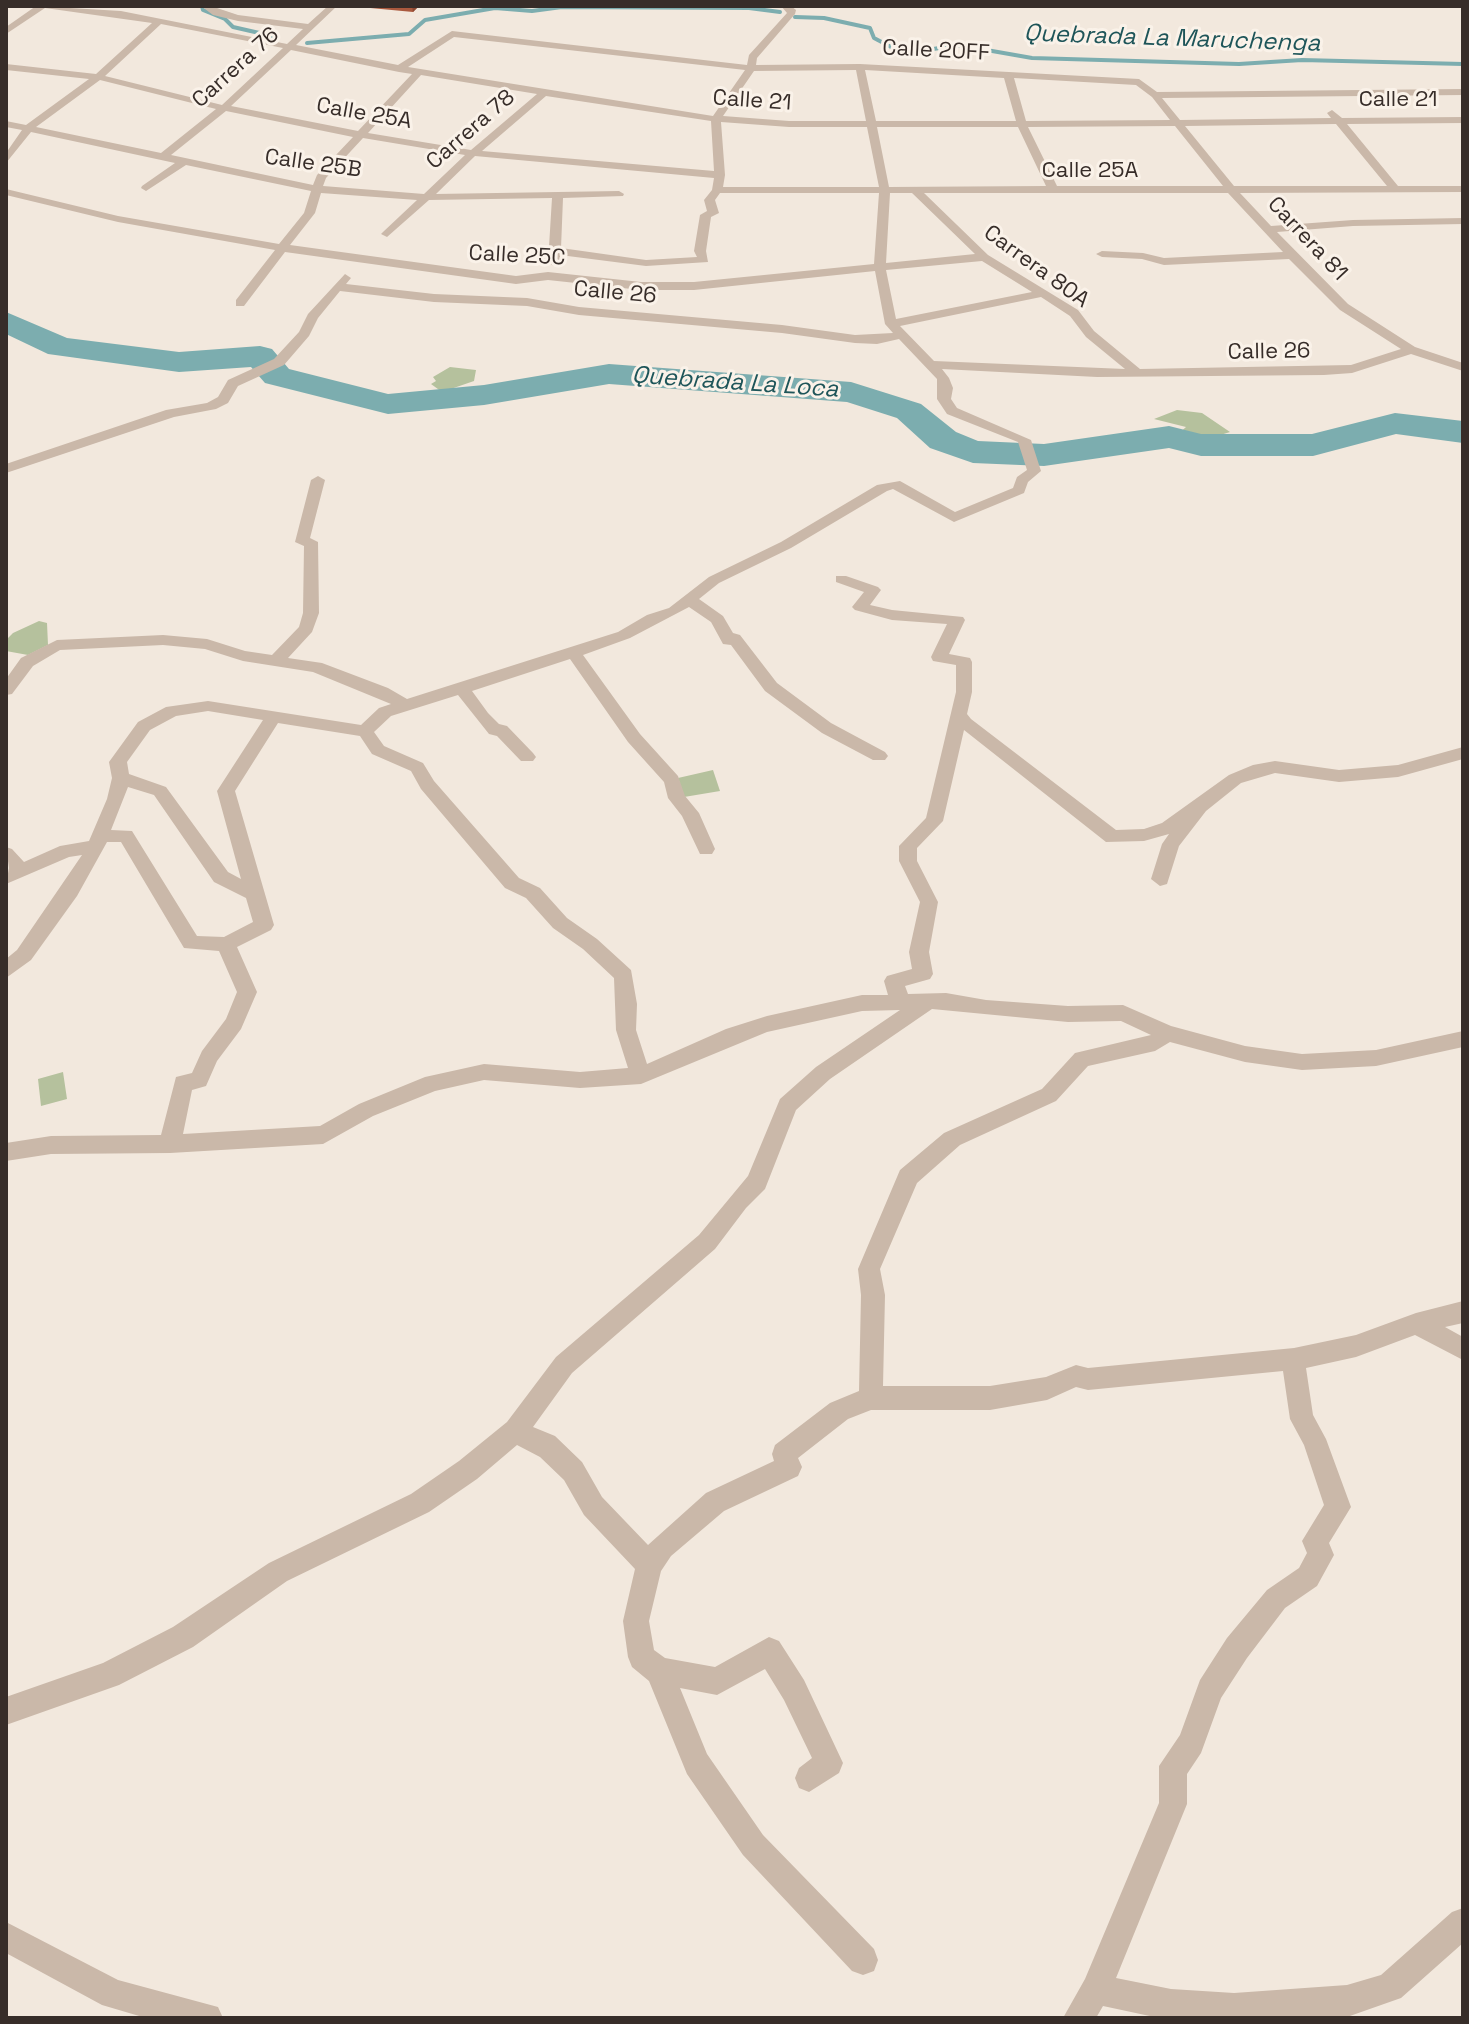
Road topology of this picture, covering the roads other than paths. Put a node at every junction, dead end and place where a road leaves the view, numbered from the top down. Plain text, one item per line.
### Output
1 (44, 6) edge
2 (205, 6) edge
3 (333, 6) edge
4 (787, 7) edge
5 (158, 22) junction
6 (310, 27) junction
7 (6, 31) edge
8 (288, 47) junction
9 (6, 67) edge
10 (860, 67) junction
11 (751, 68) junction
12 (399, 69) junction
13 (419, 72) junction
14 (98, 77) junction
15 (1009, 77) junction
16 (1463, 92) edge
17 (543, 94) junction
18 (1318, 94) junction
19 (1155, 95) junction
20 (224, 108) junction
21 (716, 119) junction
22 (1463, 120) edge
23 (1337, 121) junction
24 (1176, 123) junction
25 (6, 124) edge
26 (870, 124) junction
27 (1024, 124) junction
28 (30, 127) junction
29 (361, 135) junction
30 (473, 153) junction
31 (163, 157) junction
32 (6, 160) edge
33 (183, 162) junction
34 (720, 175) junction
35 (146, 188) dead end
36 (317, 189) junction
37 (1463, 189) edge
38 (717, 190) junction
39 (1232, 190) junction
40 (1054, 191) junction
41 (1397, 191) junction
42 (6, 192) edge
43 (885, 192) junction
44 (917, 192) junction
45 (619, 194) dead end
46 (558, 196) junction
47 (426, 197) junction
48 (1463, 221) edge
49 (1270, 229) junction
50 (387, 234) dead end
51 (284, 248) junction
52 (555, 251) junction
53 (1102, 254) dead end
54 (1292, 255) junction
55 (984, 257) junction
56 (361, 260) junction
57 (880, 269) junction
58 (548, 276) junction
59 (338, 287) junction
60 (1040, 294) junction
61 (527, 302) junction
62 (240, 303) dead end
63 (891, 324) junction
64 (902, 335) junction
65 (1411, 350) junction
66 (933, 365) junction
67 (1463, 367) edge
68 (1135, 371) junction
69 (6, 469) edge
70 (318, 480) dead end
71 (841, 579) dead end
72 (689, 599) junction
73 (572, 651) junction
74 (276, 661) junction
75 (462, 688) junction
76 (6, 690) edge
77 (405, 705) junction
78 (959, 714) junction
79 (273, 717) junction
80 (365, 731) junction
81 (1463, 753) edge
82 (879, 756) dead end
83 (527, 757) dead end
84 (121, 778) junction
85 (1200, 807) junction
86 (98, 841) junction
87 (706, 849) dead end
88 (6, 854) edge
89 (13, 873) edge
90 (1160, 879) dead end
91 (254, 894) junction
92 (226, 944) junction
93 (6, 970) edge
94 (927, 1002) junction
95 (901, 1003) junction
96 (1166, 1033) junction
97 (1463, 1039) edge
98 (641, 1076) junction
99 (170, 1144) junction
100 (6, 1152) edge
101 (1463, 1312) edge
102 (1416, 1324) junction
103 (1463, 1349) edge
104 (1294, 1359) junction
105 (871, 1398) junction
106 (516, 1430) junction
107 (649, 1565) junction
108 (659, 1671) junction
109 (6, 1711) edge
110 (809, 1778) dead end
111 (1463, 1923) edge
112 (6, 1937) edge
113 (863, 1960) dead end
114 (1096, 1989) junction
115 (197, 2017) edge
116 (1079, 2018) edge

1 - 5 street, Calle 21
1 - 7 street
2 - 6 street
3 - 6 street, Carrera 76
4 - 11 street
5 - 8 street, Calle 21
5 - 14 street
6 - 8 street, Carrera 76
8 - 12 street, Calle 21
8 - 20 street, Carrera 76
9 - 14 street, Calle 25A
10 - 11 street, Calle 20FF
10 - 15 street, Calle 20FF
10 - 26 street
11 - 12 street, Calle 20FF
11 - 21 street
12 - 13 street, Calle 21
13 - 17 street, Calle 21
13 - 29 street
14 - 20 street, Calle 25A
14 - 28 street
15 - 19 street, Calle 20FF
15 - 27 street
16 - 18 street, Calle 20FF
17 - 21 street, Calle 21
17 - 30 street, Carrera 78
18 - 19 street, Calle 20FF
18 - 23 street
19 - 24 street, Carrera 81
20 - 29 street, Calle 25A
20 - 31 street, Carrera 76
21 - 26 street, Calle 21
21 - 34 street
22 - 23 street, Calle 21
23 - 24 street, Calle 21
23 - 41 street
24 - 27 street, Calle 21
24 - 39 street, Carrera 81
25 - 28 street, Calle 25B
26 - 27 street, Calle 21
26 - 43 street
27 - 40 street
28 - 31 street, Calle 25B
28 - 32 street
29 - 30 street, Calle 25A
29 - 36 street
30 - 34 street, Calle 25A
30 - 47 street, Carrera 78
31 - 33 street, Calle 25B
33 - 35 street
33 - 36 street, Calle 25B
34 - 38 street
36 - 47 street, Calle 25B
36 - 51 street
37 - 41 street, Calle 25A
38 - 43 street, Calle 25A
38 - 52 street
39 - 40 street, Calle 25A
39 - 41 street, Calle 25A
39 - 49 street, Carrera 81
40 - 44 street, Calle 25A
42 - 51 street, Calle 25C
43 - 44 street, Calle 25A
43 - 57 street
44 - 55 street, Carrera 80A
45 - 46 street, Calle 25B
46 - 47 street, Calle 25B
46 - 52 street
47 - 50 street, Carrera 78
48 - 49 street
49 - 54 street, Carrera 81
51 - 56 street, Calle 25C
51 - 62 street
52 - 58 street
53 - 54 street
54 - 65 street, Carrera 81
55 - 57 street, Calle 25C
55 - 60 street, Carrera 80A
56 - 58 street, Calle 25C
56 - 59 street
57 - 58 street, Calle 25C
57 - 63 street
58 - 61 street
59 - 61 street, Calle 26
59 - 69 street
60 - 63 street
60 - 68 street, Carrera 80A
61 - 64 street, Calle 26
63 - 64 street
64 - 66 street
65 - 67 street, Carrera 81
65 - 68 street, Calle 26
66 - 68 street, Calle 26
66 - 72 street
70 - 74 street
71 - 78 street
72 - 73 street
72 - 82 street
73 - 75 street
73 - 87 street
74 - 76 street
74 - 77 street
75 - 77 street
75 - 83 street
77 - 80 street
78 - 85 street
78 - 95 street
79 - 80 street
79 - 84 street
79 - 91 street
80 - 98 street
81 - 85 street
84 - 86 street
84 - 91 street
85 - 90 street
86 - 89 street
86 - 92 street
86 - 93 street
88 - 89 street
91 - 92 street
92 - 99 street
94 - 95 street
94 - 96 street
94 - 106 street
95 - 98 street
96 - 97 street
96 - 105 street
98 - 99 street
99 - 100 street
101 - 102 street
102 - 103 street
102 - 104 street
104 - 105 street
104 - 114 street
105 - 107 street
106 - 107 street
106 - 109 street
107 - 108 street
108 - 110 street
108 - 113 street
111 - 114 street
112 - 115 street
114 - 116 street

